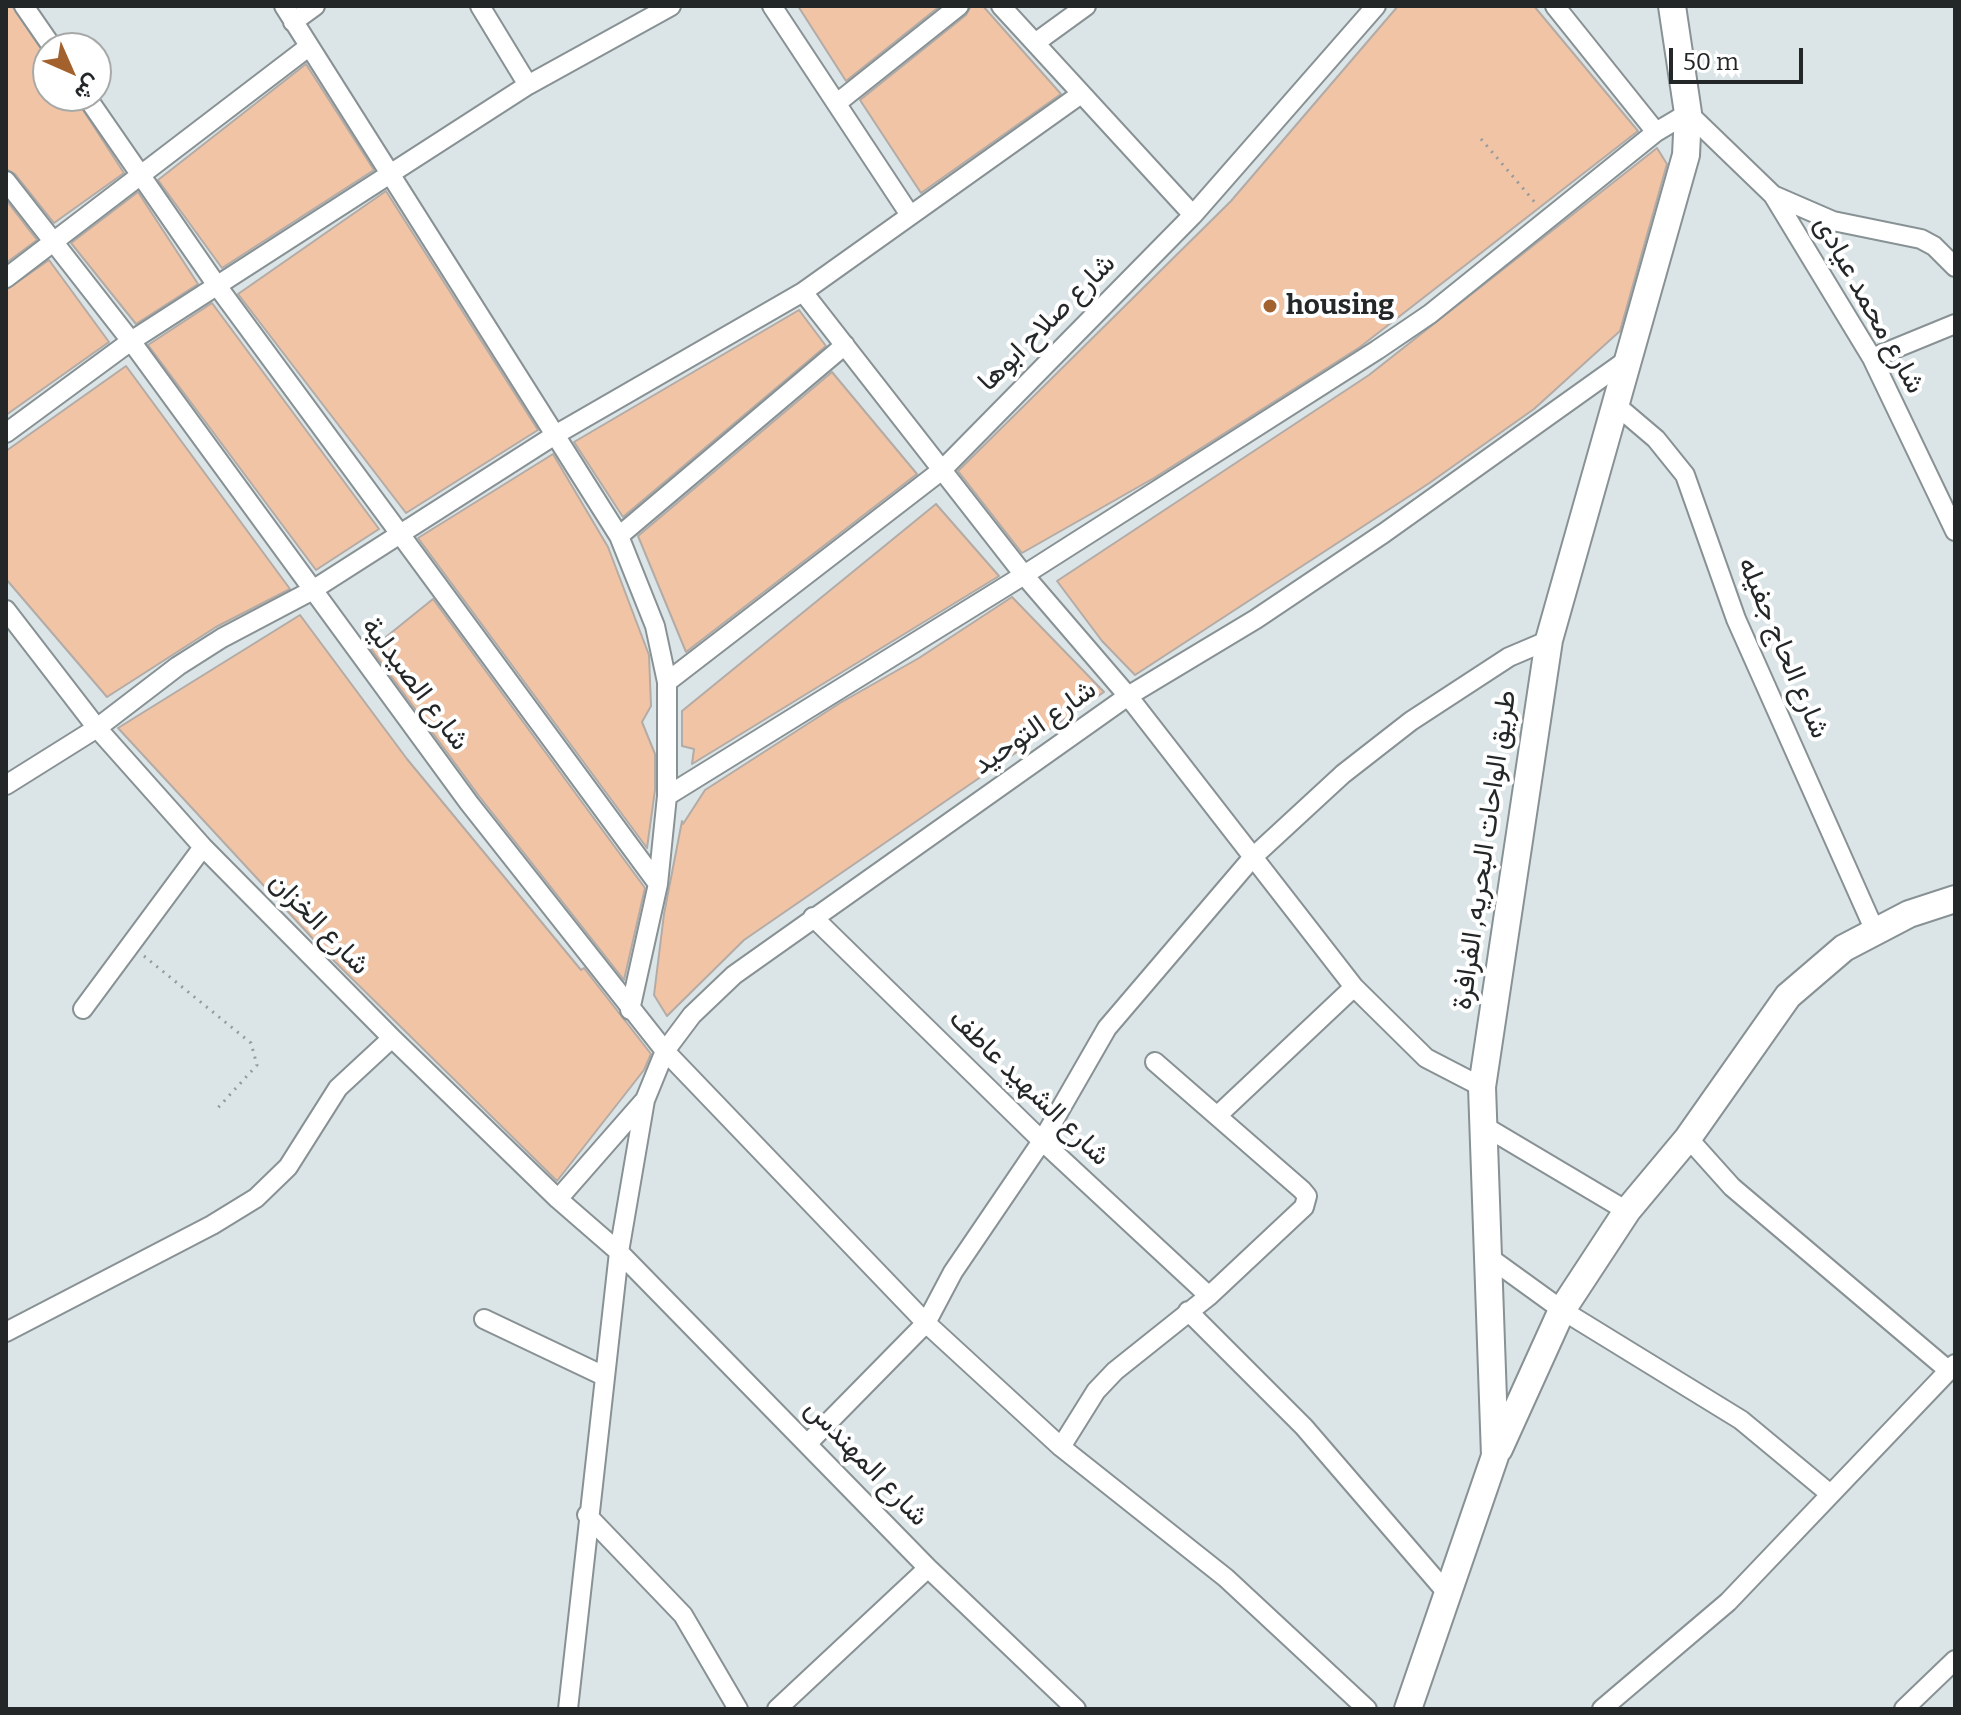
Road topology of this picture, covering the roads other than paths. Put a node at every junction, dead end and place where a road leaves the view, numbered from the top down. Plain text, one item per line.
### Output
1 (24, 6) edge
2 (315, 6) edge
3 (480, 6) edge
4 (671, 6) edge
5 (772, 6) edge
6 (959, 6) edge
7 (1001, 6) edge
8 (1086, 6) edge
9 (1376, 6) edge
10 (1555, 6) edge
11 (1672, 6) edge
12 (288, 14) edge
13 (42, 32) edge
14 (1035, 43) junction
15 (307, 48) junction
16 (528, 85) junction
17 (1081, 94) junction
18 (837, 103) junction
19 (97, 112) edge
20 (1688, 113) junction
21 (1656, 132) junction
22 (391, 173) junction
23 (140, 175) junction
24 (6, 181) edge
25 (1773, 195) junction
26 (910, 215) junction
27 (1193, 215) junction
28 (53, 241) junction
29 (1955, 267) edge
30 (6, 278) edge
31 (218, 287) junction
32 (803, 292) junction
33 (1955, 324) edge
34 (131, 341) junction
35 (845, 345) junction
36 (1872, 358) junction
37 (1628, 359) junction
38 (1616, 405) junction
39 (6, 433) edge
40 (555, 435) junction
41 (942, 470) junction
42 (1955, 531) edge
43 (401, 533) junction
44 (619, 536) junction
45 (1024, 575) junction
46 (311, 591) junction
47 (6, 610) edge
48 (1549, 640) junction
49 (667, 682) junction
50 (1128, 696) junction
51 (97, 728) junction
52 (6, 785) edge
53 (667, 796) junction
54 (203, 847) junction
55 (1253, 857) junction
56 (658, 884) junction
57 (1955, 899) edge
58 (813, 917) junction
59 (1875, 931) junction
60 (1354, 987) junction
61 (83, 1009) dead end
62 (630, 1010) junction
63 (392, 1038) junction
64 (665, 1051) junction
65 (1155, 1062) dead end
66 (1482, 1087) junction
67 (645, 1100) junction
68 (1217, 1116) junction
69 (1484, 1126) junction
70 (1688, 1138) junction
71 (1042, 1141) junction
72 (558, 1199) junction
73 (1627, 1211) junction
74 (619, 1252) junction
75 (1490, 1258) junction
76 (1209, 1296) junction
77 (1562, 1310) junction
78 (1188, 1311) junction
79 (484, 1319) dead end
80 (926, 1323) junction
81 (6, 1332) edge
82 (1952, 1367) edge
83 (604, 1376) junction
84 (809, 1442) junction
85 (1061, 1447) junction
86 (1495, 1456) junction
87 (1829, 1493) junction
88 (587, 1515) junction
89 (928, 1568) junction
90 (1447, 1593) junction
91 (1955, 1660) edge
92 (568, 1709) edge
93 (738, 1709) edge
94 (777, 1709) edge
95 (1076, 1709) edge
96 (1367, 1709) edge
97 (1408, 1709) edge
98 (1602, 1709) edge
99 (1904, 1709) edge

1 - 13 street
2 - 12 street
3 - 16 street
4 - 16 street
5 - 18 street
6 - 18 street
7 - 14 street
8 - 14 street
9 - 27 street, شارع صلاح ابوها
10 - 21 street
11 - 20 main road, طريق الواحات البحريه, الفرافرة
12 - 15 street
14 - 17 street
15 - 22 street
15 - 23 street
16 - 22 street
17 - 26 street
17 - 27 street
18 - 26 street
19 - 23 street
20 - 21 street
20 - 25 street
20 - 37 main road, طريق الواحات البحريه, الفرافرة
21 - 45 street
22 - 31 street
22 - 40 street
23 - 28 street
23 - 31 street
24 - 28 street, شارع الصيدلية
25 - 29 street
25 - 36 street, شارع محمد عيادى
26 - 32 street
27 - 41 street, شارع صلاح ابوها
28 - 30 street
28 - 34 street, شارع الصيدلية
31 - 34 street
31 - 43 street
32 - 35 street
32 - 40 street
33 - 36 street
34 - 39 street
34 - 46 street, شارع الصيدلية
35 - 41 street
35 - 44 street
36 - 42 street, شارع محمد عيادى
37 - 38 main road, طريق الواحات البحريه, الفرافرة
37 - 50 street, شارع التوحيد
38 - 48 main road, طريق الواحات البحريه, الفرافرة
38 - 59 street, شارع الحاج جفيله
40 - 43 street
40 - 44 street
41 - 45 street
41 - 49 street, شارع صلاح ابوها
43 - 46 street
43 - 56 street
44 - 49 street
45 - 50 street
45 - 53 street
46 - 51 street
46 - 62 street, شارع الصيدلية
47 - 51 street, شارع الخزان
48 - 55 street
48 - 66 main road, طريق الواحات البحريه, الفرافرة
49 - 53 street
50 - 55 street
50 - 58 street, شارع التوحيد
51 - 52 street
51 - 54 street, شارع الخزان
53 - 56 street
54 - 61 street
54 - 63 street, شارع الخزان
55 - 60 street
55 - 71 street
56 - 62 street
57 - 59 main road
58 - 64 street, شارع التوحيد
58 - 71 street, شارع الشهيد عاطف
59 - 70 main road
60 - 66 street
60 - 68 street
62 - 64 street, شارع الصيدلية
63 - 72 street, شارع الخزان
63 - 81 street
64 - 67 street, شارع التوحيد
64 - 80 street, شارع الصيدلية
65 - 68 street
66 - 69 main road, طريق الواحات البحريه, الفرافرة
67 - 72 street
67 - 74 street, شارع التوحيد
68 - 76 street
69 - 73 street
69 - 75 main road, طريق الواحات البحريه, الفرافرة
70 - 73 main road
70 - 82 street
71 - 76 street, شارع الشهيد عاطف
71 - 80 street
72 - 74 street, شارع الخزان
73 - 77 main road
74 - 83 street, شارع التوحيد
74 - 84 street, شارع المهندس
75 - 77 street
75 - 86 main road, طريق الواحات البحريه, الفرافرة
76 - 78 street
77 - 86 main road
77 - 87 street
78 - 85 street
78 - 90 street
79 - 83 street
80 - 84 street
80 - 85 street, شارع الصيدلية
82 - 87 street
83 - 88 street, شارع التوحيد
84 - 89 street, شارع المهندس
85 - 96 street, شارع الصيدلية
86 - 90 main road, طريق الواحات البحريه, الفرافرة
87 - 98 street
88 - 92 street, شارع التوحيد
88 - 93 street
89 - 94 street
89 - 95 street, شارع المهندس
90 - 97 main road, طريق الواحات البحريه, الفرافرة
91 - 99 street

